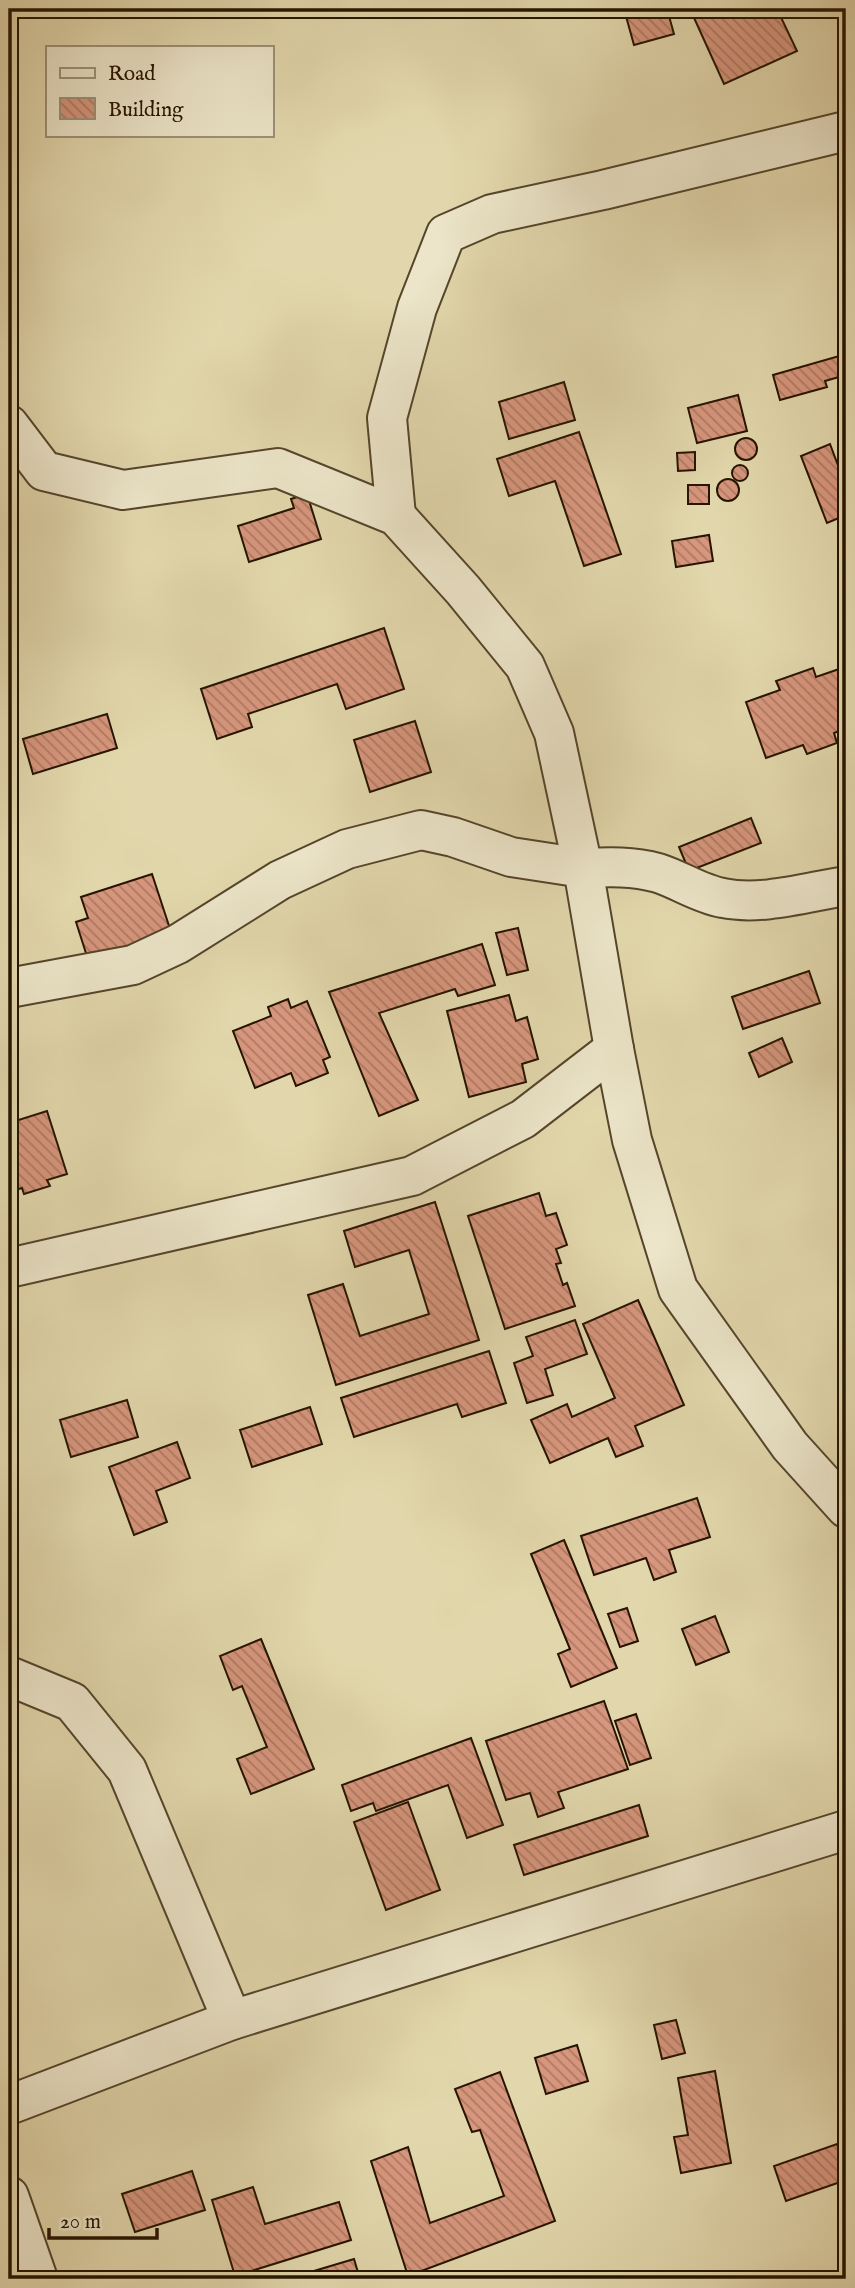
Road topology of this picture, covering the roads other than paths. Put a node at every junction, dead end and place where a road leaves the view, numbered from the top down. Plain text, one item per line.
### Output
1 (846, 131) edge
2 (9, 425) edge
3 (396, 516) junction
4 (583, 868) junction
5 (846, 886) edge
6 (9, 988) edge
7 (614, 1049) junction
8 (9, 1268) edge
9 (846, 1508) edge
10 (9, 1676) edge
11 (846, 1830) edge
12 (232, 2020) junction
13 (9, 2105) edge
14 (9, 2196) edge
15 (38, 2279) edge

1 - 3 street
2 - 3 street
3 - 4 street
4 - 5 street
4 - 6 street
4 - 7 street
7 - 8 street
7 - 9 street
10 - 12 street
11 - 12 street
12 - 13 street
14 - 15 street

